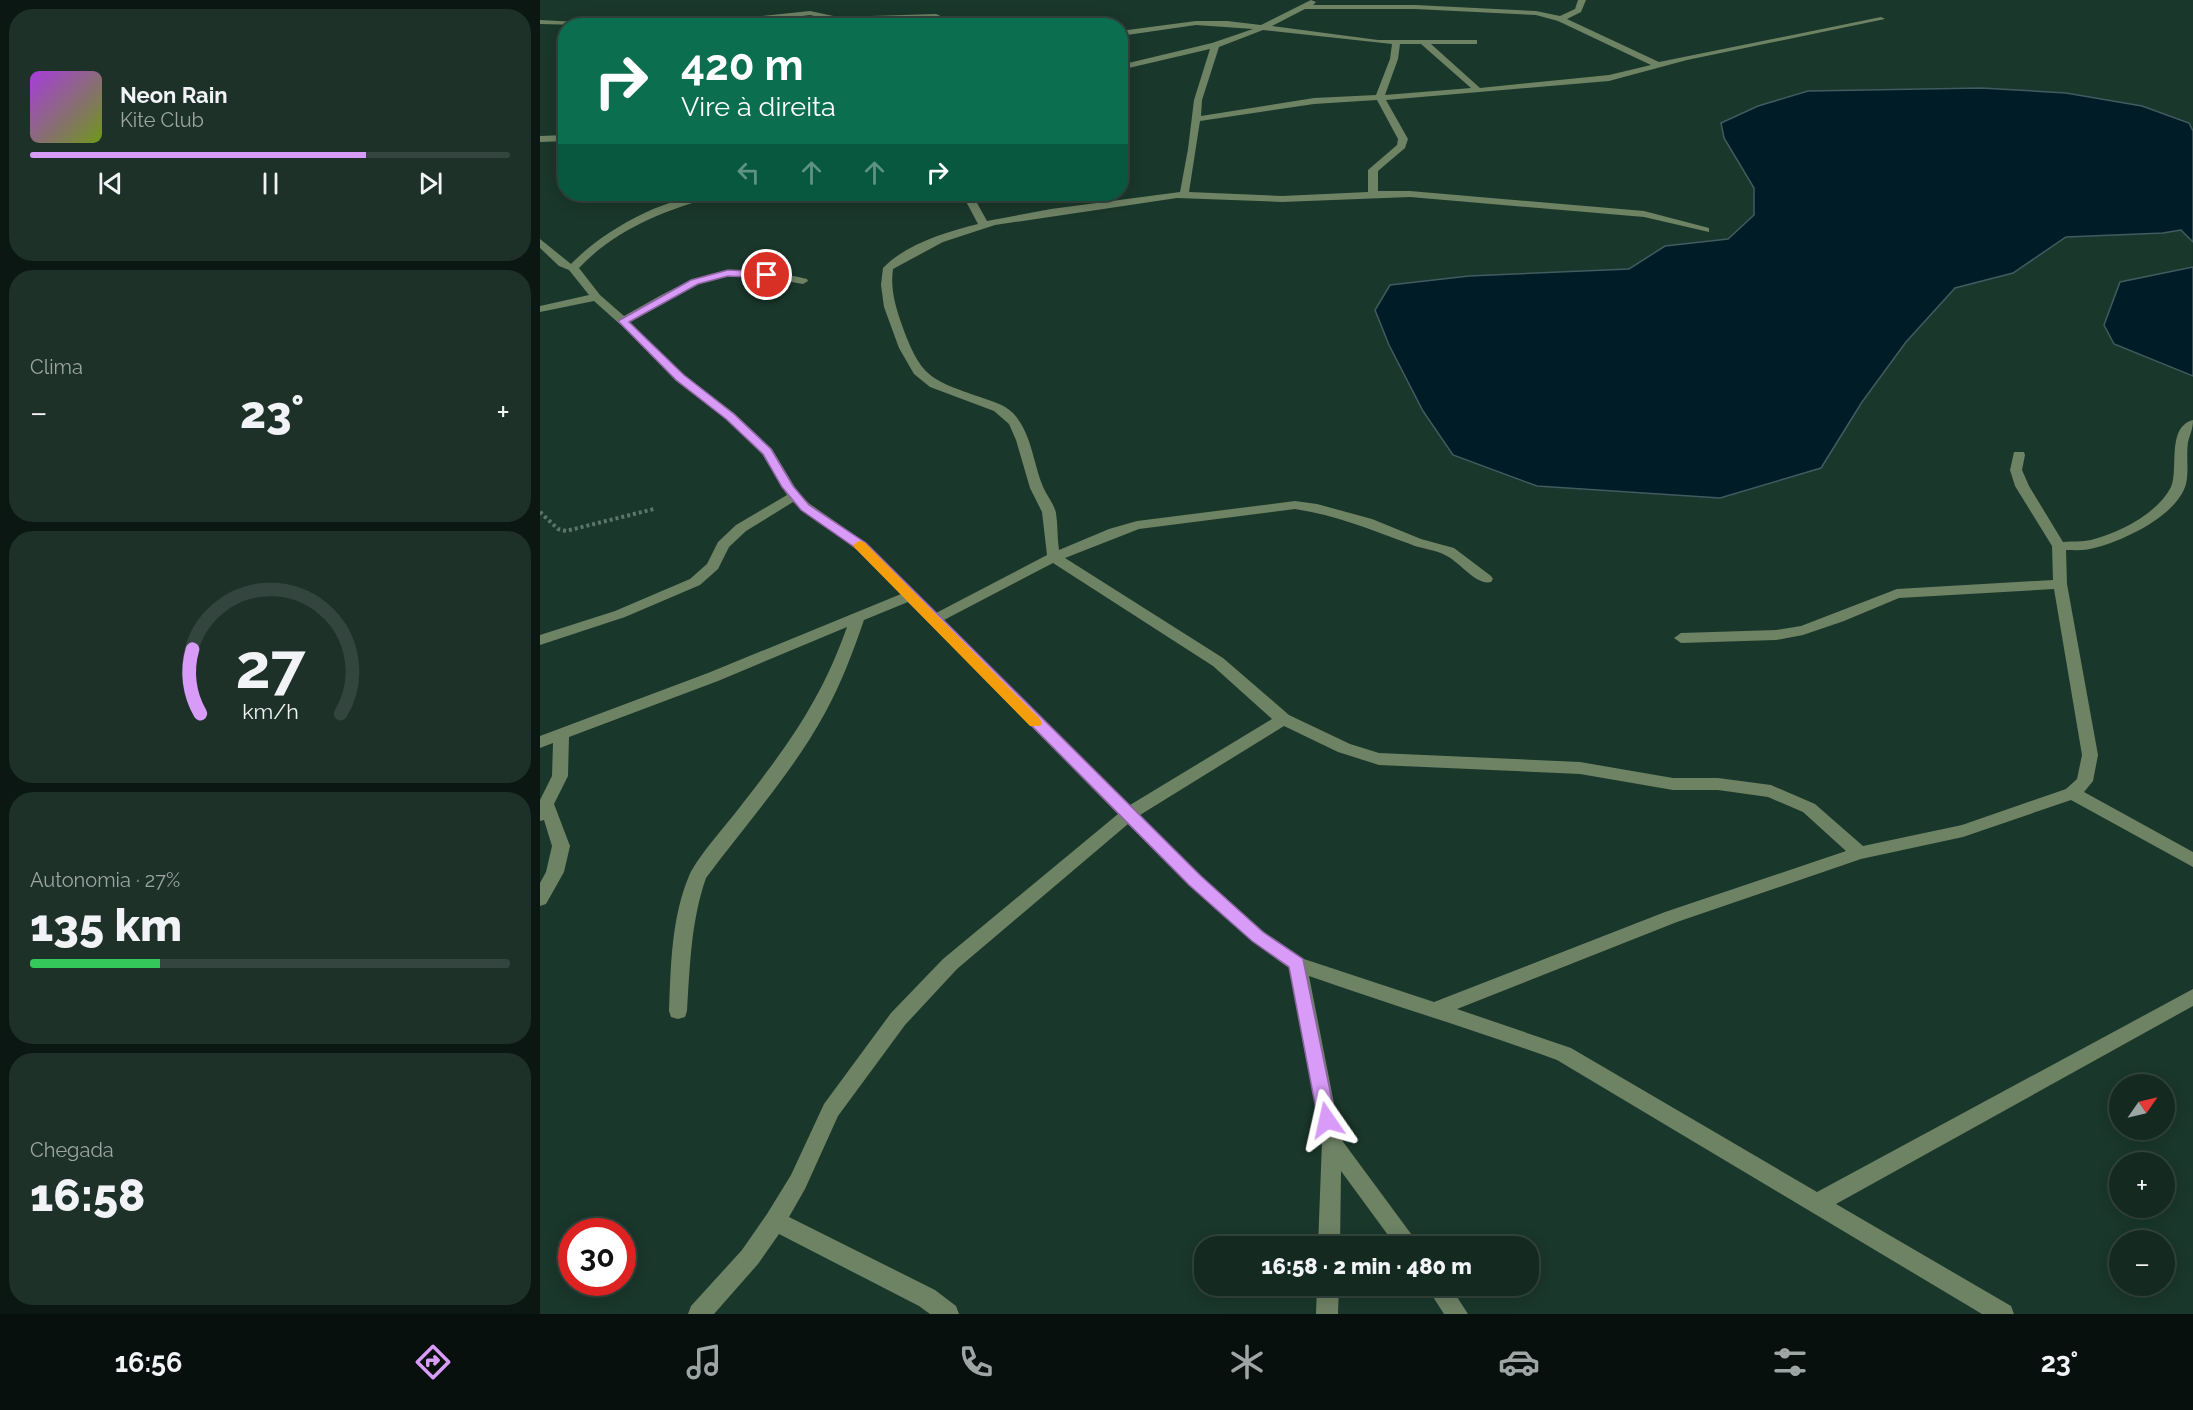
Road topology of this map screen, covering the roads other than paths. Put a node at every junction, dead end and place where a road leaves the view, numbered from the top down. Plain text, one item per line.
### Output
1 (1317, 0) edge
2 (1406, 0) edge
3 (1582, 0) edge
4 (1304, 7) junction
5 (1415, 7) junction
6 (781, 18) edge
7 (834, 18) edge
8 (860, 18) edge
9 (941, 18) edge
10 (1561, 19) junction
11 (1881, 19) dead end
12 (540, 22) edge
13 (558, 23) edge
14 (1263, 27) junction
15 (1128, 33) edge
16 (1474, 42) dead end
17 (1396, 43) junction
18 (1424, 43) junction
19 (1215, 45) junction
20 (1658, 65) junction
21 (1128, 66) edge
22 (1479, 91) junction
23 (1380, 97) junction
24 (1197, 119) junction
25 (558, 138) edge
26 (540, 139) edge
27 (1373, 193) junction
28 (1184, 195) junction
29 (678, 201) edge
30 (971, 201) edge
31 (983, 224) junction
32 (1705, 230) dead end
33 (540, 242) edge
34 (573, 268) junction
35 (803, 280) dead end
36 (596, 297) junction
37 (540, 309) edge
38 (623, 321) junction
39 (2193, 424) edge
40 (2019, 455) dead end
41 (794, 496) junction
42 (2059, 546) junction
43 (1054, 557) junction
44 (1485, 579) dead end
45 (2060, 584) junction
46 (909, 596) junction
47 (858, 616) junction
48 (933, 620) junction
49 (1681, 638) dead end
50 (540, 640) edge
51 (1283, 719) junction
52 (561, 735) junction
53 (540, 742) edge
54 (2072, 793) junction
55 (542, 805) edge
56 (1129, 814) junction
57 (1860, 853) junction
58 (2193, 860) edge
59 (540, 899) edge
60 (1297, 964) junction
61 (2193, 996) edge
62 (1434, 1010) junction
63 (678, 1011) dead end
64 (1332, 1142) junction
65 (1816, 1204) junction
66 (775, 1221) junction
67 (1329, 1236) edge
68 (1402, 1236) edge
69 (1328, 1296) edge
70 (1444, 1296) edge
71 (699, 1314) edge
72 (948, 1314) edge
73 (1327, 1314) edge
74 (1457, 1314) edge
75 (2003, 1314) edge

1 - 4 street
2 - 5 street
3 - 10 street
4 - 5 street
4 - 14 street
5 - 10 street
6 - 7 street
8 - 9 street
10 - 20 street
11 - 20 street
12 - 13 street
14 - 15 street
14 - 17 street
14 - 19 street
16 - 18 street
17 - 18 street
17 - 23 street
18 - 22 street
19 - 21 street
19 - 24 street
20 - 22 street
22 - 23 street
23 - 24 street
23 - 27 street
24 - 28 street
25 - 26 street
27 - 28 street
27 - 32 street
28 - 31 street
29 - 34 street
30 - 31 street
31 - 43 street
33 - 34 street
34 - 36 street
35 - 38 street
36 - 37 street
36 - 38 street
38 - 41 street
39 - 42 street
40 - 42 street
41 - 46 street
41 - 50 street
42 - 45 street
43 - 44 street
43 - 48 street
43 - 51 street
45 - 49 street
45 - 54 street
46 - 47 street
46 - 48 street
47 - 52 street
47 - 63 street
48 - 56 street
51 - 56 street
51 - 57 street
52 - 53 street
52 - 55 street
54 - 57 street
54 - 58 street
55 - 59 street
56 - 60 street
56 - 66 street
57 - 62 street
60 - 62 street
60 - 64 street
61 - 65 street
62 - 65 street
64 - 67 street
64 - 68 street
65 - 75 street
66 - 71 street
66 - 72 street
69 - 73 street
70 - 74 street

